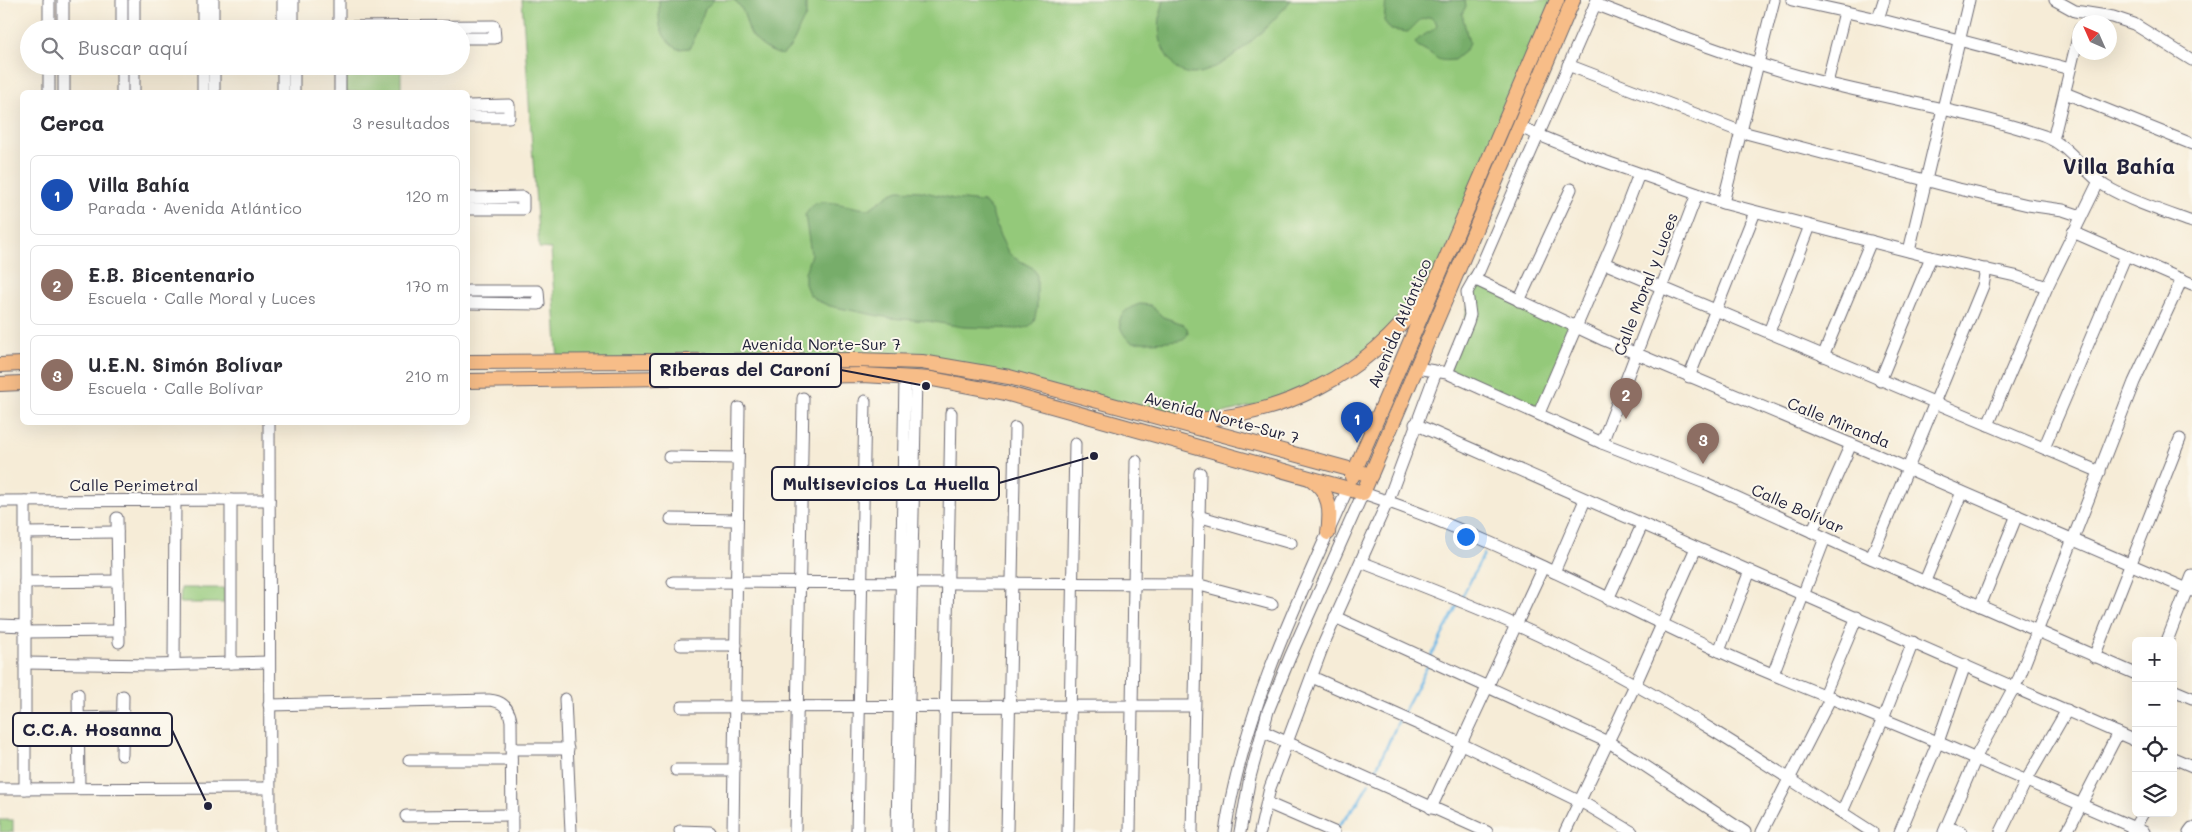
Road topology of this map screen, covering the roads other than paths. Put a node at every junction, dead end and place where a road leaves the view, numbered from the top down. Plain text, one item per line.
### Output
1 (49, 0) edge
2 (63, 0) edge
3 (122, 0) edge
4 (134, 0) edge
5 (203, 0) edge
6 (213, 0) edge
7 (283, 0) edge
8 (293, 0) edge
9 (339, 0) edge
10 (1557, 0) edge
11 (1574, 0) edge
12 (1774, 0) edge
13 (1792, 0) edge
14 (1884, 0) edge
15 (1970, 0) edge
16 (2055, 0) edge
17 (1596, 2) edge
18 (1845, 12) junction
19 (2078, 15) edge
20 (2117, 18) edge
21 (1878, 19) junction
22 (49, 20) edge
23 (63, 20) edge
24 (122, 20) edge
25 (134, 20) edge
26 (203, 20) edge
27 (214, 20) edge
28 (283, 20) edge
29 (293, 20) edge
30 (339, 20) edge
31 (470, 26) edge
32 (470, 38) edge
33 (1959, 40) junction
34 (2072, 60) edge
35 (2192, 60) edge
36 (1759, 64) junction
37 (1568, 65) junction
38 (2070, 69) junction
39 (49, 75) edge
40 (64, 75) edge
41 (122, 75) edge
42 (134, 75) edge
43 (203, 75) edge
44 (214, 75) edge
45 (283, 75) edge
46 (294, 75) edge
47 (340, 75) edge
48 (1827, 82) junction
49 (49, 90) edge
50 (64, 90) edge
51 (122, 90) edge
52 (134, 90) edge
53 (203, 90) edge
54 (214, 90) edge
55 (283, 90) edge
56 (294, 90) edge
57 (340, 90) edge
58 (2065, 93) junction
59 (470, 106) edge
60 (1943, 109) junction
61 (470, 117) edge
62 (1519, 127) junction
63 (1742, 132) junction
64 (1538, 134) junction
65 (2054, 140) junction
66 (2192, 144) edge
67 (1639, 174) junction
68 (1925, 180) junction
69 (2099, 181) junction
70 (1572, 189) dead end
71 (1696, 194) junction
72 (470, 198) edge
73 (1724, 203) junction
74 (470, 209) edge
75 (1755, 212) junction
76 (2081, 216) junction
77 (2192, 222) edge
78 (1810, 226) junction
79 (2073, 232) junction
80 (1871, 241) junction
81 (1909, 251) junction
82 (2126, 256) junction
83 (1931, 257) junction
84 (1604, 263) junction
85 (1441, 269) junction
86 (1986, 269) junction
87 (1474, 279) junction
88 (2187, 281) edge
89 (2047, 286) junction
90 (1662, 287) junction
91 (470, 290) edge
92 (1519, 301) junction
93 (470, 303) edge
94 (1717, 310) junction
95 (1577, 328) junction
96 (1770, 332) junction
97 (1636, 354) junction
98 (1823, 356) junction
99 (470, 362) edge
100 (0, 364) edge
101 (20, 364) edge
102 (1416, 368) junction
103 (1441, 372) junction
104 (911, 377) junction
105 (1689, 377) junction
106 (1880, 380) junction
107 (470, 381) edge
108 (0, 384) edge
109 (20, 384) edge
110 (803, 398) dead end
111 (865, 401) dead end
112 (1933, 403) junction
113 (739, 408) dead end
114 (951, 413) dead end
115 (1539, 413) junction
116 (1161, 419) junction
117 (1416, 424) junction
118 (269, 425) edge
119 (1988, 425) junction
120 (1015, 428) dead end
121 (2180, 439) dead end
122 (1602, 442) junction
123 (1075, 444) dead end
124 (1851, 444) junction
125 (2044, 448) junction
126 (669, 458) dead end
127 (738, 458) junction
128 (1136, 461) dead end
129 (1906, 468) junction
130 (1355, 470) junction
131 (2100, 472) junction
132 (1200, 473) dead end
133 (1371, 475) junction
134 (1308, 477) junction
135 (1348, 488) junction
136 (1962, 492) junction
137 (1363, 493) junction
138 (175, 500) junction
139 (231, 500) junction
140 (269, 500) junction
141 (1585, 500) junction
142 (0, 501) edge
143 (25, 501) junction
144 (1387, 501) junction
145 (2017, 515) junction
146 (1198, 516) junction
147 (117, 518) dead end
148 (671, 519) dead end
149 (738, 520) junction
150 (1642, 525) junction
151 (117, 532) junction
152 (1812, 532) junction
153 (25, 533) junction
154 (1328, 533) junction
155 (1825, 538) junction
156 (2073, 540) junction
157 (1291, 543) dead end
158 (1696, 548) junction
159 (1871, 558) junction
160 (1361, 562) junction
161 (2129, 564) junction
162 (1543, 567) junction
163 (1750, 571) junction
164 (1554, 572) junction
165 (2192, 576) edge
166 (118, 580) junction
167 (25, 582) junction
168 (672, 582) dead end
169 (736, 582) junction
170 (799, 582) junction
171 (861, 582) junction
172 (907, 582) junction
173 (948, 582) junction
174 (1013, 582) junction
175 (1925, 582) junction
176 (1073, 583) junction
177 (1134, 583) junction
178 (1196, 584) junction
179 (2190, 590) edge
180 (1804, 594) junction
181 (1608, 599) junction
182 (1272, 604) dead end
183 (1980, 606) junction
184 (1335, 617) junction
185 (1857, 617) junction
186 (1662, 625) junction
187 (0, 626) edge
188 (1516, 626) junction
189 (25, 629) junction
190 (2038, 632) junction
191 (2169, 637) edge
192 (1913, 642) junction
193 (682, 645) dead end
194 (736, 645) junction
195 (1719, 650) junction
196 (2094, 657) junction
197 (269, 662) junction
198 (25, 663) junction
199 (231, 663) junction
200 (174, 664) junction
201 (1965, 665) junction
202 (2132, 672) edge
203 (1772, 674) junction
204 (1312, 678) junction
205 (1635, 685) junction
206 (1487, 686) junction
207 (2015, 686) junction
208 (2177, 692) edge
209 (78, 694) dead end
210 (123, 696) dead end
211 (1828, 696) junction
212 (2192, 698) edge
213 (565, 699) dead end
214 (269, 705) junction
215 (1194, 706) junction
216 (682, 707) dead end
217 (735, 707) junction
218 (797, 707) junction
219 (859, 707) junction
220 (905, 707) junction
221 (1071, 707) junction
222 (1132, 707) junction
223 (945, 708) junction
224 (1010, 708) junction
225 (2067, 710) junction
226 (123, 717) junction
227 (78, 718) junction
228 (1883, 719) junction
229 (1262, 731) junction
230 (2118, 733) junction
231 (122, 734) junction
232 (78, 735) junction
233 (2132, 739) edge
234 (1287, 742) junction
235 (1609, 742) junction
236 (1938, 742) junction
237 (1461, 744) junction
238 (568, 749) junction
239 (122, 755) dead end
240 (511, 755) junction
241 (1976, 759) junction
242 (409, 760) dead end
243 (2177, 761) edge
244 (2192, 766) edge
245 (676, 770) dead end
246 (734, 770) junction
247 (1790, 780) junction
248 (2026, 781) junction
249 (79, 788) junction
250 (270, 788) junction
251 (0, 789) edge
252 (25, 789) junction
253 (1580, 802) junction
254 (1267, 803) junction
255 (2080, 804) junction
256 (1431, 808) junction
257 (1842, 812) junction
258 (512, 815) junction
259 (406, 816) dead end
260 (2142, 817) edge
261 (2192, 828) edge
262 (1945, 829) edge
263 (680, 831) edge
264 (2137, 831) edge
265 (270, 832) edge
266 (512, 832) edge
267 (571, 832) edge
268 (710, 832) edge
269 (733, 832) edge
270 (795, 832) edge
271 (857, 832) edge
272 (898, 832) edge
273 (906, 832) edge
274 (943, 832) edge
275 (1007, 832) edge
276 (1068, 832) edge
277 (1130, 832) edge
278 (1192, 832) edge
279 (1225, 832) edge
280 (1240, 832) edge
281 (1260, 832) edge
282 (1334, 832) edge
283 (1487, 832) edge
284 (1565, 832) edge
285 (1632, 832) edge
286 (1745, 832) edge
287 (1762, 832) edge
288 (1872, 832) edge
289 (1900, 832) edge
290 (1962, 832) edge
291 (2001, 832) edge
292 (2067, 832) edge
293 (2189, 832) edge

1 - 22 street
2 - 23 street
3 - 24 street
4 - 25 street
5 - 26 street
6 - 27 street
7 - 28 street
8 - 29 street
9 - 30 street
10 - 85 main road, Avenida Atlántico
11 - 62 main road, Avenida Atlántico
12 - 36 street
13 - 18 street
14 - 21 street
15 - 33 street
16 - 19 street
17 - 36 street
17 - 37 street
18 - 21 street
18 - 48 street
20 - 35 street
21 - 33 street
31 - 32 street
33 - 38 street
33 - 60 street
34 - 38 street
36 - 48 street
36 - 63 street
37 - 63 street
37 - 64 street
38 - 58 street
39 - 49 street
40 - 50 street
41 - 51 street
42 - 52 street
43 - 53 street
44 - 54 street
45 - 55 street
46 - 56 street
47 - 57 street
48 - 60 street
58 - 65 street
58 - 66 street
59 - 61 street
60 - 65 street
60 - 68 street
62 - 64 street
62 - 102 main road, Avenida Atlántico
63 - 68 street
63 - 73 street
64 - 67 street
64 - 87 street
65 - 69 street
67 - 71 street
67 - 84 street
68 - 76 street
68 - 81 street
69 - 76 street
69 - 77 street
70 - 92 street
71 - 73 street
71 - 90 street, Calle Moral y Luces
72 - 74 street
73 - 75 street
75 - 78 street
75 - 94 street
76 - 79 street
78 - 80 street
78 - 96 street
79 - 82 street
79 - 89 street
80 - 81 street
80 - 98 street
81 - 83 street
82 - 88 street
82 - 125 street
83 - 86 street
83 - 106 street
84 - 90 street
84 - 95 street
85 - 116 main road
85 - 130 main road, Avenida Atlántico
86 - 89 street
86 - 112 street
87 - 92 street, Calle Miranda
87 - 103 street
88 - 131 street
89 - 119 street
90 - 94 street
90 - 97 street, Calle Moral y Luces
91 - 93 street
92 - 95 street, Calle Miranda
94 - 96 street
94 - 105 street
95 - 97 street, Calle Miranda
95 - 115 street
96 - 98 street
97 - 105 street, Calle Miranda
97 - 122 street, Calle Moral y Luces
98 - 106 street
99 - 116 main road, Avenida Norte-Sur 7
100 - 101 main road
102 - 103 street, Calle Bolívar
102 - 133 main road, Avenida Atlántico
103 - 115 street, Calle Bolívar
103 - 117 street
104 - 107 main road, Avenida Norte-Sur 7
104 - 134 main road, Avenida Norte-Sur 7
104 - 172 street
105 - 124 street, Calle Miranda
106 - 112 street
108 - 109 main road
110 - 170 street
111 - 171 street
112 - 119 street
112 - 129 street
113 - 127 street
114 - 173 street
115 - 122 street, Calle Bolívar
116 - 130 main road, Avenida Norte-Sur 7
117 - 141 street
117 - 144 street
118 - 140 street
119 - 125 street
120 - 174 street
121 - 161 street
122 - 152 street, Calle Bolívar
123 - 176 street
124 - 129 street, Calle Miranda
124 - 152 street
125 - 131 street
126 - 127 street
127 - 149 street
128 - 177 street
129 - 136 street, Calle Miranda
129 - 159 street
130 - 133 main road, Avenida Norte-Sur 7
130 - 135 main road, Avenida Atlántico
131 - 156 street
132 - 146 street
133 - 137 main road, Avenida Atlántico
134 - 135 main road, Avenida Norte-Sur 7
134 - 154 main road
135 - 137 main road, Avenida Norte-Sur 7
135 - 154 street, Avenida Atlántico
136 - 145 street, Calle Miranda
136 - 175 street
137 - 144 street
137 - 229 street
138 - 139 street, Calle Perimetral
138 - 143 street, Calle Perimetral
138 - 200 street
139 - 140 street, Calle Perimetral
139 - 199 street
140 - 197 street
141 - 150 street
141 - 164 street
142 - 143 street, Calle Perimetral
143 - 153 street
144 - 160 street
144 - 162 street
145 - 156 street, Calle Miranda
145 - 183 street
146 - 157 street
146 - 178 street
147 - 151 street
148 - 149 street
149 - 169 street
150 - 158 street
150 - 181 street
151 - 153 street
151 - 166 street
152 - 155 street, Calle Bolívar
153 - 167 street
154 - 279 street, Avenida Atlántico
155 - 159 street, Calle Bolívar
155 - 180 street
156 - 161 street, Calle Miranda
156 - 190 street
158 - 163 street
158 - 186 street
159 - 175 street, Calle Bolívar
160 - 184 street
160 - 188 street
161 - 179 street, Calle Miranda
161 - 196 street
162 - 164 street
162 - 188 street
163 - 180 street
163 - 195 street
164 - 181 street
165 - 179 street
166 - 167 street
166 - 189 street
167 - 189 street
168 - 169 street
169 - 170 street
169 - 194 street
170 - 171 street
170 - 218 street
171 - 172 street
171 - 219 street
172 - 173 street
172 - 220 street
173 - 174 street
173 - 223 street
174 - 176 street
174 - 224 street
175 - 183 street, Calle Bolívar
176 - 177 street
176 - 221 street
177 - 178 street
177 - 222 street
178 - 182 street
178 - 215 street
179 - 191 street
180 - 185 street
180 - 203 street
181 - 186 street
183 - 190 street, Calle Bolívar
184 - 204 street
184 - 206 street
185 - 192 street
185 - 211 street
186 - 195 street
186 - 205 street
187 - 189 street
188 - 205 street
188 - 206 street
189 - 198 street
190 - 196 street, Calle Bolívar
190 - 207 street
192 - 201 street
192 - 228 street
193 - 194 street
194 - 217 street
195 - 203 street
196 - 202 street, Calle Bolívar
197 - 199 street
197 - 214 street
198 - 200 street
198 - 252 street
199 - 200 street
201 - 207 street
201 - 236 street
203 - 211 street
204 - 234 street
204 - 237 street
205 - 235 street
205 - 247 street
206 - 235 street
206 - 237 street
207 - 225 street
207 - 241 street
208 - 212 street
209 - 227 street
210 - 226 street
211 - 228 street
211 - 247 street
213 - 238 street
214 - 240 street
214 - 250 street
215 - 222 street
215 - 278 street
216 - 217 street
217 - 218 street
217 - 246 street
218 - 219 street
218 - 270 street
219 - 220 street
219 - 271 street
220 - 223 street
220 - 272 street
220 - 273 street
221 - 222 street
221 - 224 street
221 - 276 street
222 - 277 street
223 - 224 street
223 - 274 street
224 - 275 street
225 - 230 street
225 - 248 street
226 - 227 street
226 - 231 street
227 - 232 street
228 - 236 street
228 - 257 street
229 - 234 street
229 - 280 street
230 - 233 street
230 - 255 street
231 - 232 street
231 - 239 street
232 - 249 street
234 - 254 street
234 - 256 street
235 - 253 street
235 - 286 street
236 - 241 street
236 - 289 street
237 - 253 street
237 - 256 street
238 - 240 street
238 - 267 street
240 - 242 street
240 - 258 street
241 - 248 street
241 - 262 street
243 - 244 street
245 - 246 street
246 - 269 street
247 - 257 street
247 - 287 street
248 - 255 street
248 - 291 street
249 - 250 street
249 - 252 street
250 - 265 street
251 - 252 street
253 - 284 street
253 - 285 street
254 - 281 street
254 - 282 street
255 - 264 street
255 - 292 street
256 - 283 street
257 - 288 street
258 - 259 street
258 - 266 street
260 - 264 street
261 - 293 street
262 - 290 street
263 - 268 street

